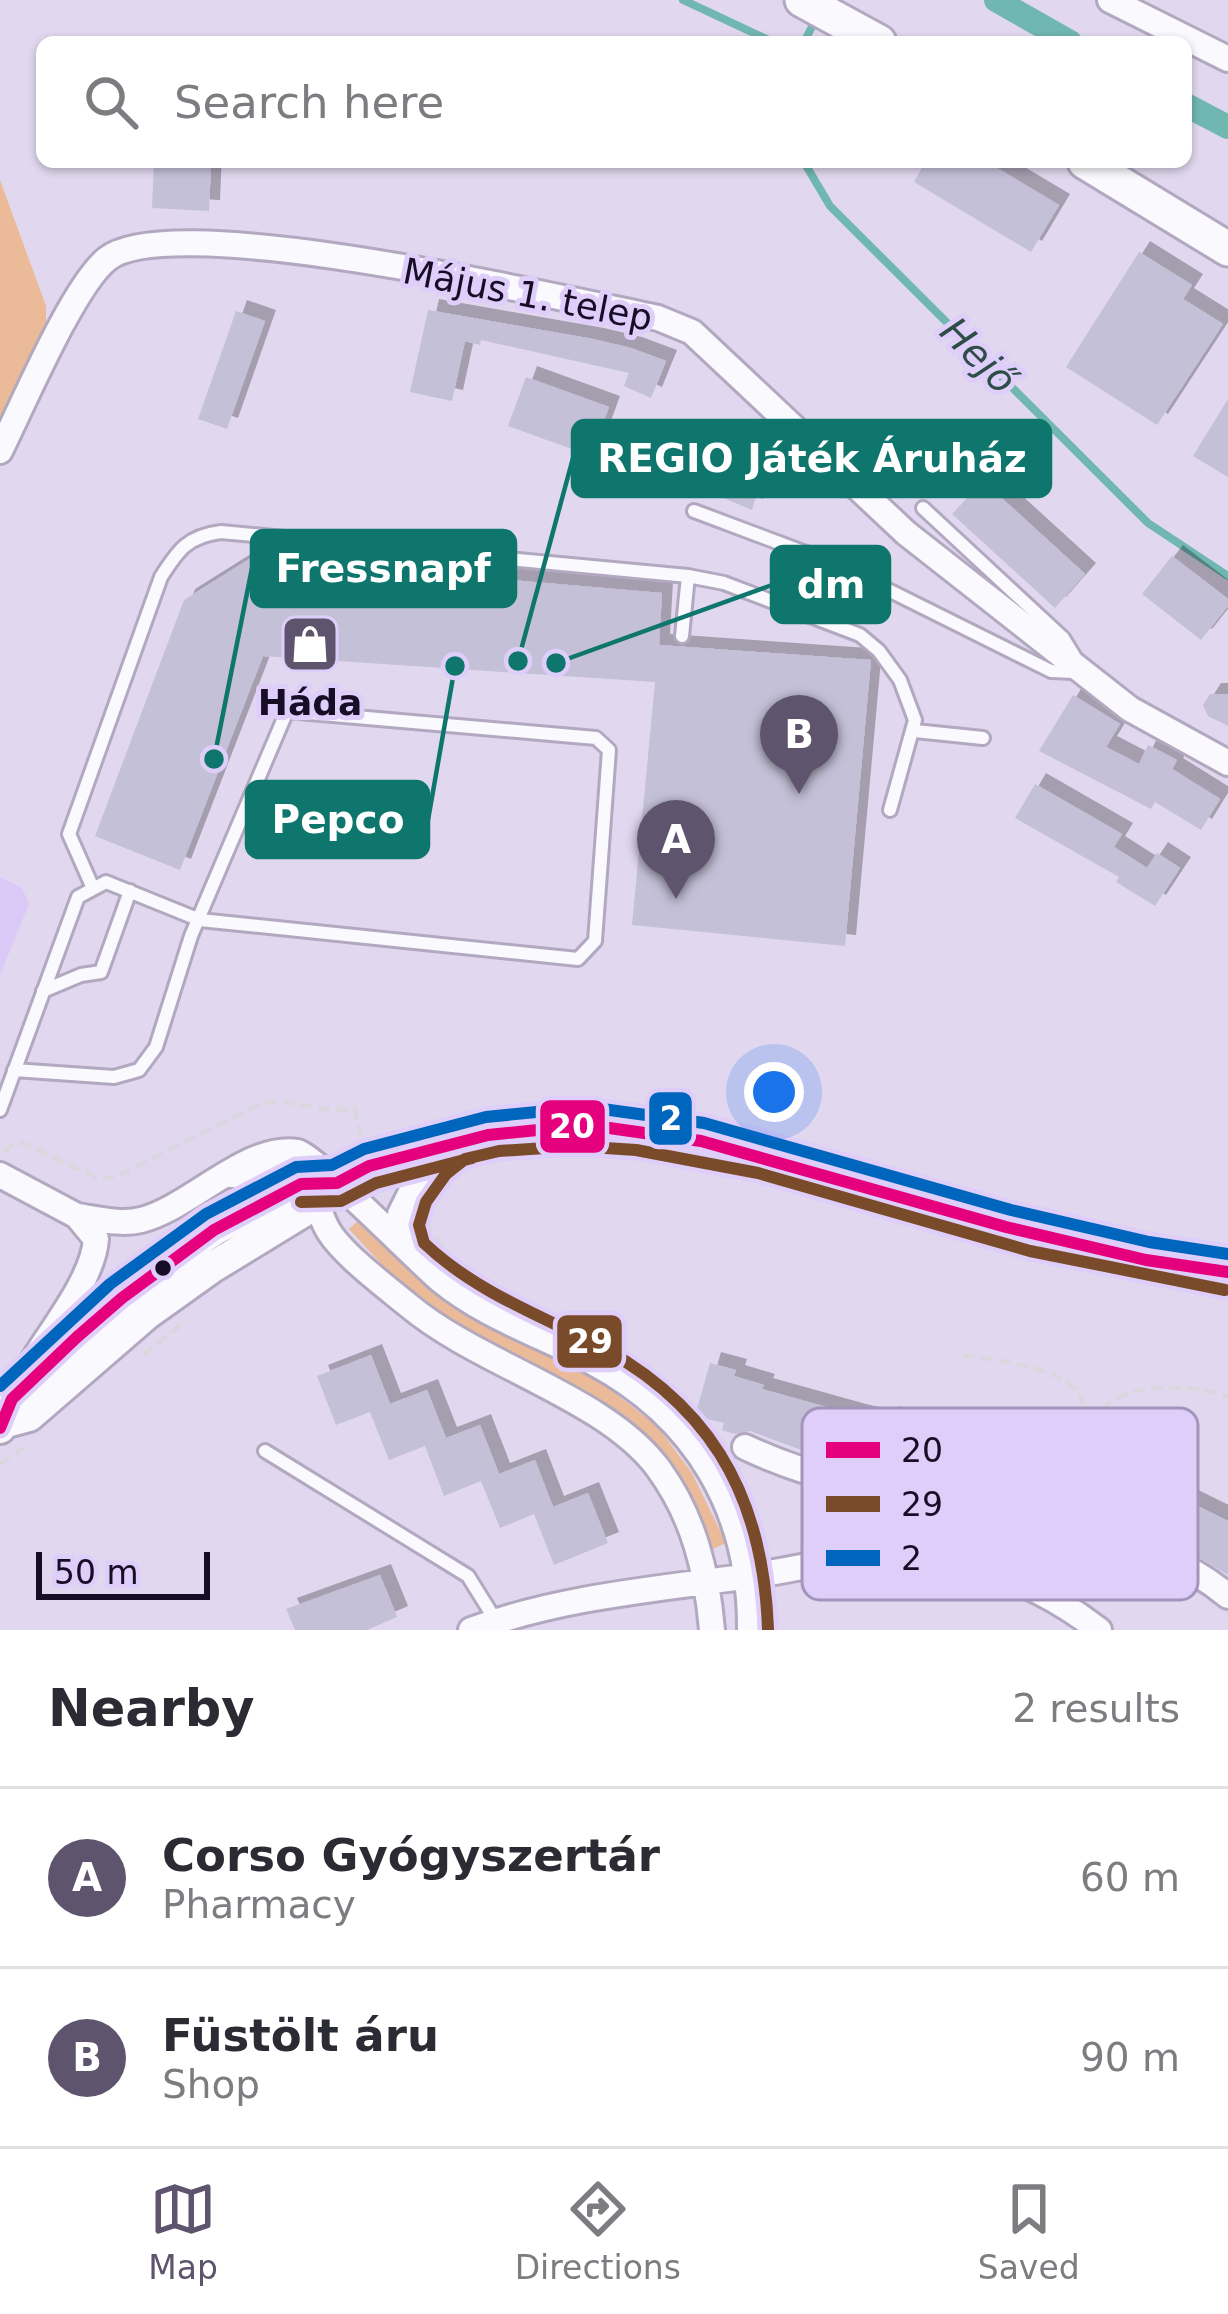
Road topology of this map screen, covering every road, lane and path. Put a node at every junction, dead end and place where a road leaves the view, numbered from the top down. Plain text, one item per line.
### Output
1 (1110, 0) edge
2 (816, 7) edge
3 (868, 36) edge
4 (1182, 36) edge
5 (1192, 41) edge
6 (1228, 59) edge
7 (1095, 168) edge
8 (1228, 249) edge
9 (0, 451) edge
10 (922, 508) dead end
11 (694, 511) dead end
12 (688, 575) junction
13 (682, 636) dead end
14 (1083, 673) junction
15 (915, 731) junction
16 (983, 738) dead end
17 (1228, 763) edge
18 (890, 810) dead end
19 (92, 886) junction
20 (130, 891) junction
21 (200, 920) junction
22 (43, 991) junction
23 (14, 1070) junction
24 (0, 1109) edge
25 (451, 1146) junction
26 (0, 1154) edge
27 (369, 1166) junction
28 (230, 1174) junction
29 (0, 1175) edge
30 (321, 1200) junction
31 (77, 1216) junction
32 (408, 1252) junction
33 (1228, 1272) edge
34 (195, 1314) dead end
35 (963, 1355) dead end
36 (132, 1364) dead end
37 (1228, 1396) edge
38 (1083, 1408) edge
39 (1106, 1408) edge
40 (6, 1416) edge
41 (33, 1441) dead end
42 (745, 1448) dead end
43 (265, 1451) dead end
44 (0, 1464) edge
45 (802, 1472) edge
46 (802, 1569) edge
47 (1198, 1573) edge
48 (748, 1576) junction
49 (709, 1580) junction
50 (1228, 1596) edge
51 (1059, 1600) edge
52 (496, 1621) junction
53 (471, 1630) edge
54 (712, 1630) edge
55 (750, 1630) edge
56 (1099, 1630) edge

1 - 4 street
2 - 3 main road
5 - 6 street
7 - 8 main road
9 - 14 street, Május 1. telep
10 - 14 lane
11 - 14 lane
12 - 13 lane
12 - 15 lane
12 - 19 lane
14 - 17 street, Május 1. telep
15 - 16 lane
15 - 18 lane
19 - 20 lane
19 - 22 lane
20 - 21 lane
20 - 22 lane
21 - 21 lane
21 - 23 lane
22 - 23 lane
23 - 24 lane
25 - 27 street
25 - 32 street
25 - 33 street
26 - 27 path
27 - 30 street
28 - 30 street
28 - 30 street
28 - 31 street
29 - 31 street
30 - 32 street
30 - 40 street
30 - 40 street
30 - 49 street
31 - 40 street
32 - 48 street
34 - 36 path
35 - 38 path
37 - 39 path
41 - 44 path
42 - 45 street
43 - 52 lane
46 - 48 street
47 - 50 street
48 - 49 street
48 - 55 street
49 - 52 street
49 - 54 street
51 - 56 street
52 - 53 street

